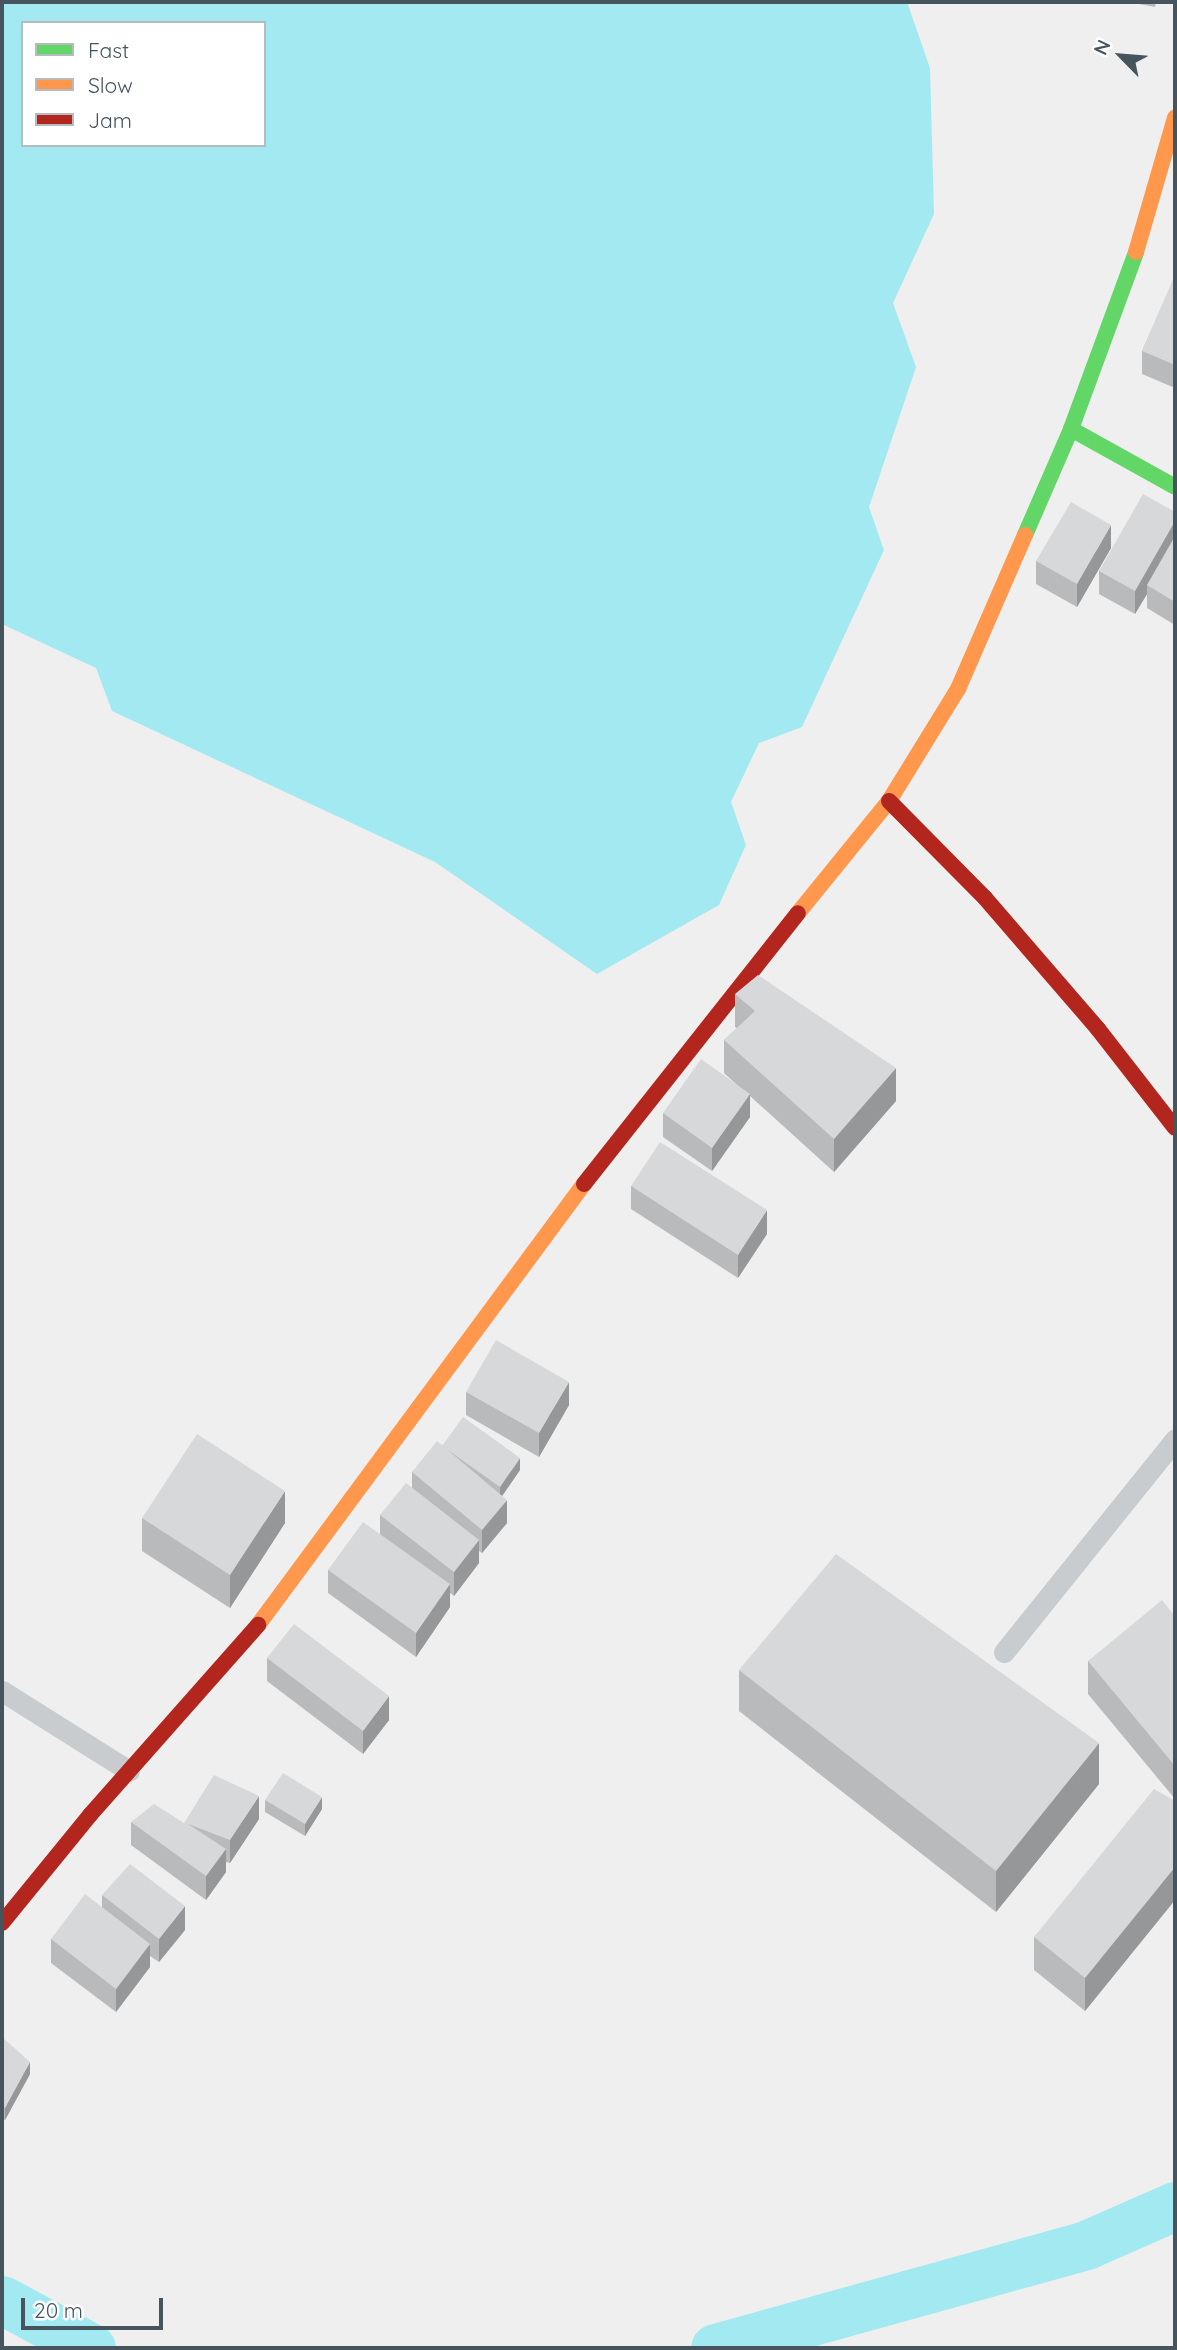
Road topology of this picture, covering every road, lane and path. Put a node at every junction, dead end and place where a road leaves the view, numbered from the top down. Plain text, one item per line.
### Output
1 (1175, 118) edge
2 (1071, 429) junction
3 (1175, 487) edge
4 (889, 802) junction
5 (1175, 1128) edge
6 (1175, 1439) edge
7 (1004, 1652) dead end
8 (2, 1691) edge
9 (129, 1771) junction
10 (2, 1923) edge

1 - 2 main road
2 - 3 main road
2 - 4 main road
4 - 5 main road
4 - 9 main road
6 - 7 lane
8 - 9 lane
9 - 10 main road

